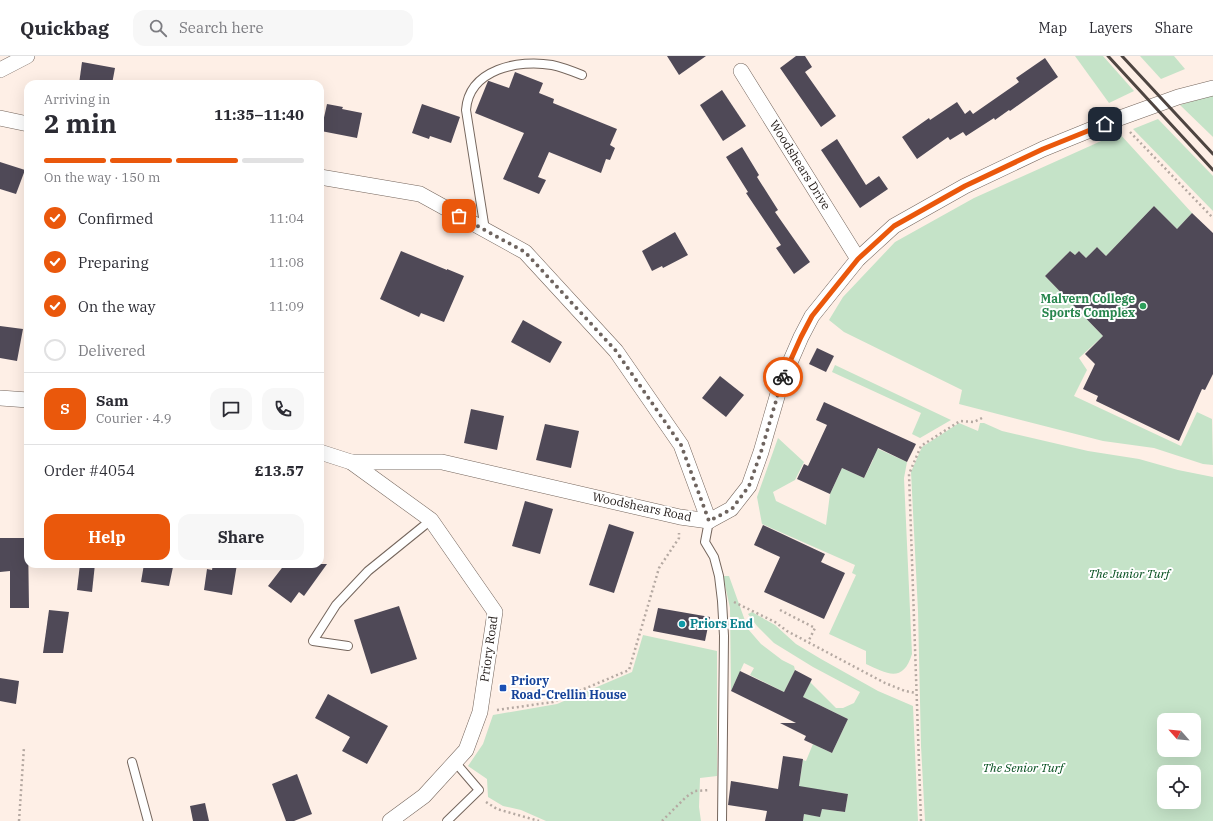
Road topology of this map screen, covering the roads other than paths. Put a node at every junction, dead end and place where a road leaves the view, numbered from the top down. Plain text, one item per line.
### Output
1 (27, 56) edge
2 (0, 70) edge
3 (741, 71) dead end
4 (582, 75) dead end
5 (1213, 88) edge
6 (0, 118) edge
7 (24, 123) edge
8 (324, 178) edge
9 (485, 230) junction
10 (858, 259) junction
11 (0, 398) edge
12 (24, 400) edge
13 (324, 453) edge
14 (351, 462) junction
15 (431, 520) junction
16 (709, 521) junction
17 (348, 646) dead end
18 (132, 762) dead end
19 (455, 762) junction
20 (148, 821) edge
21 (390, 821) edge
22 (447, 821) edge
23 (722, 821) edge

1 - 2 street
3 - 10 street, Woodshears Drive
4 - 9 lane
5 - 10 street, Woodshears Road
6 - 7 street
8 - 9 street
9 - 16 street
10 - 16 street, Woodshears Road
11 - 12 street
13 - 14 street, Priory Road
14 - 15 street, Priory Road
14 - 16 street, Woodshears Road
15 - 17 lane
15 - 19 street, Priory Road
16 - 23 lane
18 - 20 lane
19 - 21 street, Priory Road
19 - 22 lane

